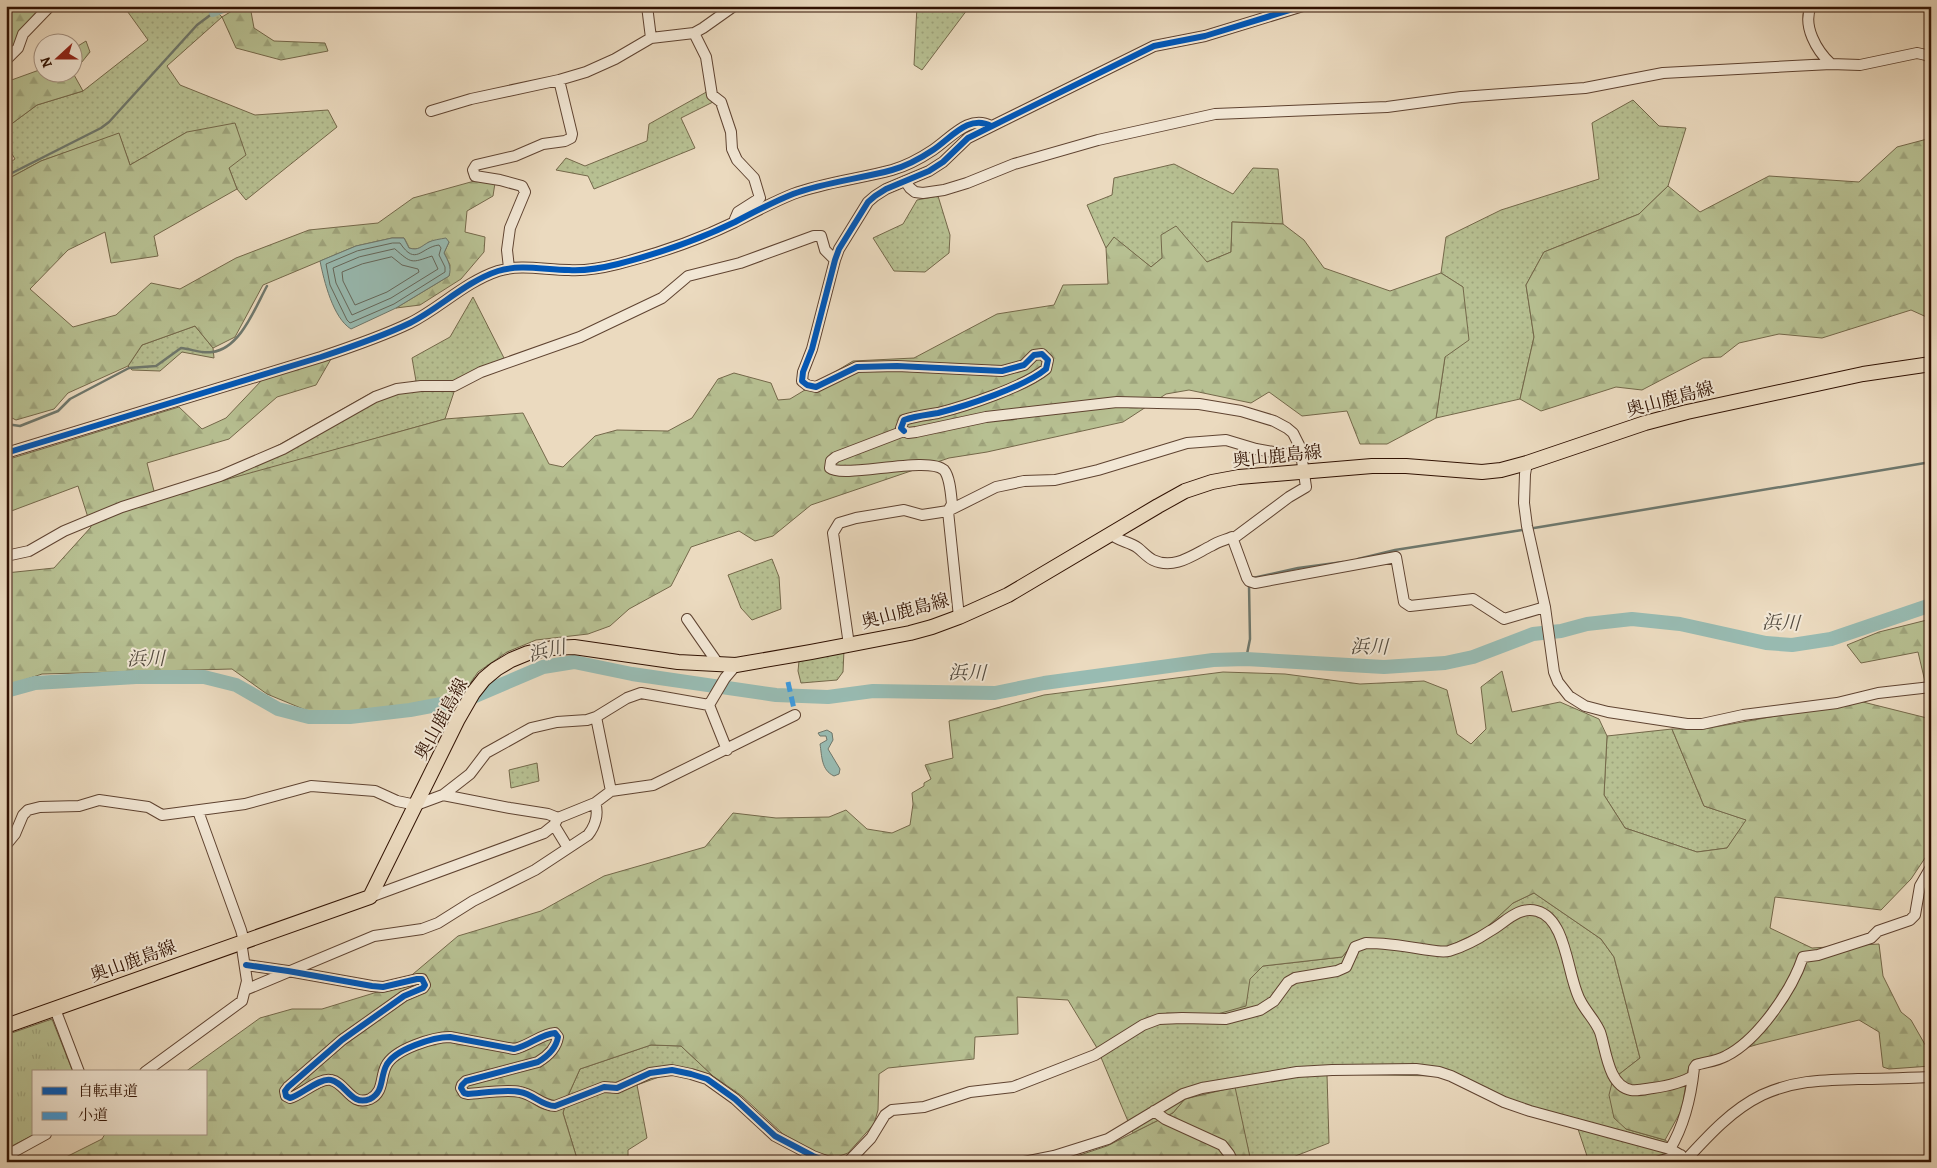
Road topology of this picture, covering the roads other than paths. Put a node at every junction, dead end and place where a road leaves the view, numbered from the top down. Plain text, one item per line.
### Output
1 (50, 6) edge
2 (647, 6) edge
3 (734, 6) edge
4 (1811, 6) edge
5 (1297, 7) edge
6 (694, 32) junction
7 (651, 38) junction
8 (1931, 58) edge
9 (6, 60) edge
10 (1831, 64) junction
11 (559, 80) junction
12 (431, 111) dead end
13 (991, 126) junction
14 (905, 180) junction
15 (734, 222) junction
16 (835, 260) junction
17 (509, 268) junction
18 (1931, 364) edge
19 (904, 431) junction
20 (6, 453) edge
21 (1301, 455) junction
22 (1527, 463) junction
23 (1304, 471) junction
24 (948, 511) junction
25 (1111, 534) junction
26 (1234, 538) junction
27 (6, 556) edge
28 (1545, 609) junction
29 (959, 617) junction
30 (687, 619) dead end
31 (848, 645) junction
32 (722, 672) junction
33 (1931, 687) edge
34 (711, 702) junction
35 (795, 715) dead end
36 (596, 717) junction
37 (727, 750) junction
38 (611, 791) junction
39 (443, 795) junction
40 (595, 803) junction
41 (416, 805) junction
42 (198, 811) junction
43 (556, 821) junction
44 (6, 845) edge
45 (568, 848) junction
46 (1931, 867) edge
47 (370, 897) junction
48 (244, 942) junction
49 (246, 966) junction
50 (288, 971) junction
51 (245, 990) junction
52 (56, 1009) junction
53 (6, 1026) edge
54 (78, 1070) edge
55 (148, 1070) edge
56 (1693, 1076) junction
57 (1931, 1077) edge
58 (1154, 1111) junction
59 (42, 1136) edge
60 (1670, 1149) junction
61 (6, 1156) edge
62 (1057, 1159) edge
63 (1684, 1159) edge
64 (829, 1162) edge
65 (848, 1162) edge
66 (1024, 1162) edge
67 (1233, 1162) edge
68 (1656, 1162) edge

1 - 9 street
2 - 7 street
3 - 6 street
4 - 10 street
5 - 13 street
6 - 7 street
6 - 15 street
7 - 11 street
8 - 10 street
10 - 14 street
11 - 12 street
11 - 17 street
13 - 14 street
13 - 15 street
14 - 16 street
15 - 17 street
16 - 19 street
16 - 27 street
17 - 20 street
18 - 22 main road, 奥山鹿島線
19 - 21 street
19 - 24 street
21 - 23 street
21 - 24 street
22 - 23 main road, 奥山鹿島線
22 - 28 street
23 - 25 main road, 奥山鹿島線
23 - 26 street
24 - 29 street
24 - 31 street
25 - 26 street
25 - 29 main road, 奥山鹿島線
26 - 28 street
28 - 33 street
29 - 31 main road, 奥山鹿島線
30 - 32 street
31 - 32 main road, 奥山鹿島線
32 - 34 street
32 - 41 main road, 奥山鹿島線
34 - 36 street
34 - 37 street
35 - 37 street
36 - 38 street
36 - 39 street
37 - 38 street
38 - 40 street
39 - 41 street
39 - 43 street
40 - 43 street
40 - 45 street
41 - 42 street
41 - 47 main road, 奥山鹿島線
42 - 44 street
42 - 48 street
43 - 45 street
43 - 47 street
45 - 50 street
46 - 56 street
47 - 48 main road, 奥山鹿島線
48 - 49 street
48 - 52 main road, 奥山鹿島線
49 - 50 street
49 - 51 street
50 - 51 street
50 - 64 street
51 - 55 street
52 - 53 main road, 奥山鹿島線
52 - 54 street
56 - 60 street
56 - 65 street
57 - 63 street
58 - 60 street
58 - 62 street
58 - 67 street
59 - 61 street
60 - 63 street
62 - 66 street
63 - 68 street

